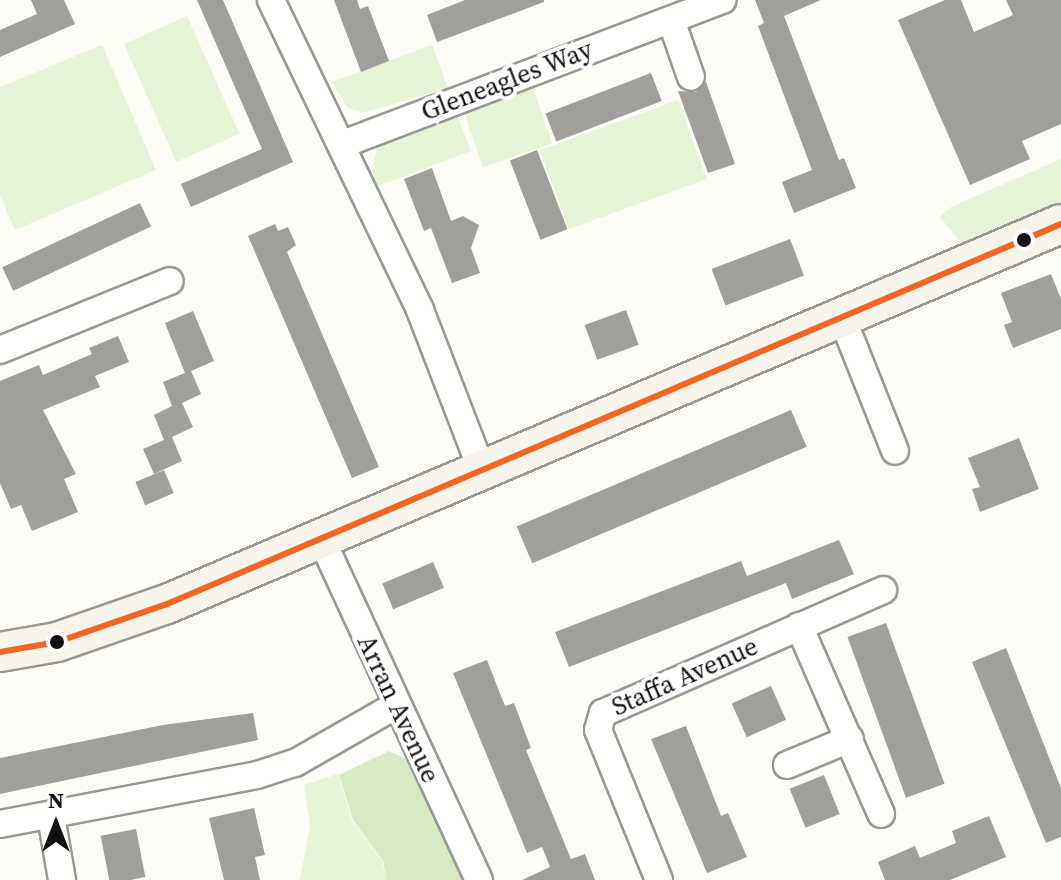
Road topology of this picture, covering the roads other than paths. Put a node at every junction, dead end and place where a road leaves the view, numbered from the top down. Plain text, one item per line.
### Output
1 (271, 0) edge
2 (709, 3) edge
3 (671, 20) junction
4 (691, 77) dead end
5 (343, 144) junction
6 (1061, 224) edge
7 (170, 281) dead end
8 (841, 315) junction
9 (0, 350) edge
10 (895, 451) dead end
11 (481, 468) junction
12 (320, 536) junction
13 (883, 590) dead end
14 (799, 626) junction
15 (0, 652) edge
16 (395, 706) junction
17 (850, 739) junction
18 (787, 765) dead end
19 (881, 814) dead end
20 (51, 816) junction
21 (0, 824) edge
22 (62, 880) edge
23 (479, 880) edge
24 (659, 880) edge

1 - 5 street
2 - 3 street, Gleneagles Way
3 - 4 street
3 - 5 street, Gleneagles Way
5 - 11 street
6 - 8 street
7 - 9 street
8 - 10 street
8 - 11 street
11 - 12 street
12 - 15 street
12 - 16 street, Arran Avenue
13 - 14 street, Staffa Avenue
14 - 17 street
14 - 24 street, Staffa Avenue
16 - 20 street
16 - 23 street, Arran Avenue
17 - 18 street
17 - 19 street
20 - 21 street
20 - 22 street

